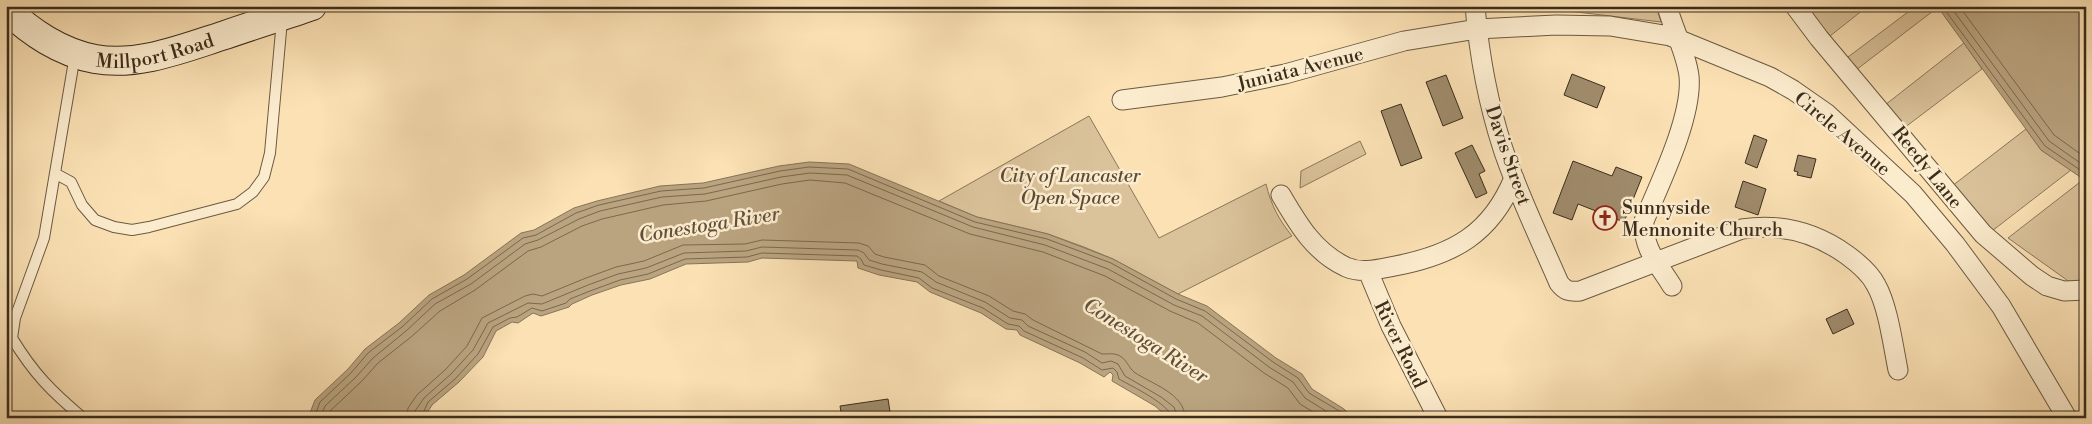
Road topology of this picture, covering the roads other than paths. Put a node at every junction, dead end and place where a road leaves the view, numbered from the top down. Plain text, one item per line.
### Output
1 (312, 6) edge
2 (1475, 6) edge
3 (1667, 6) edge
4 (1795, 6) edge
5 (6, 8) edge
6 (282, 16) junction
7 (1477, 29) junction
8 (1678, 40) junction
9 (75, 54) junction
10 (1122, 100) dead end
11 (56, 174) junction
12 (1514, 178) junction
13 (1280, 195) dead end
14 (1656, 260) junction
15 (1368, 271) junction
16 (1672, 286) dead end
17 (2086, 290) edge
18 (1898, 370) dead end
19 (1437, 416) dead end
20 (83, 418) edge
21 (2067, 418) edge

1 - 6 main road, Millport Road
2 - 7 street, Davis Street
3 - 8 street
4 - 17 street, Reedy Lane
5 - 9 main road, Millport Road
6 - 9 main road, Millport Road
6 - 11 lane
7 - 8 street, Circle Avenue
7 - 10 street, Juniata Avenue
7 - 12 street, Davis Street
8 - 14 street
8 - 21 street, Circle Avenue
9 - 11 lane
11 - 20 lane
12 - 14 street, Davis Street
12 - 15 street
13 - 15 street
14 - 16 street
14 - 18 street
15 - 19 street, River Road

